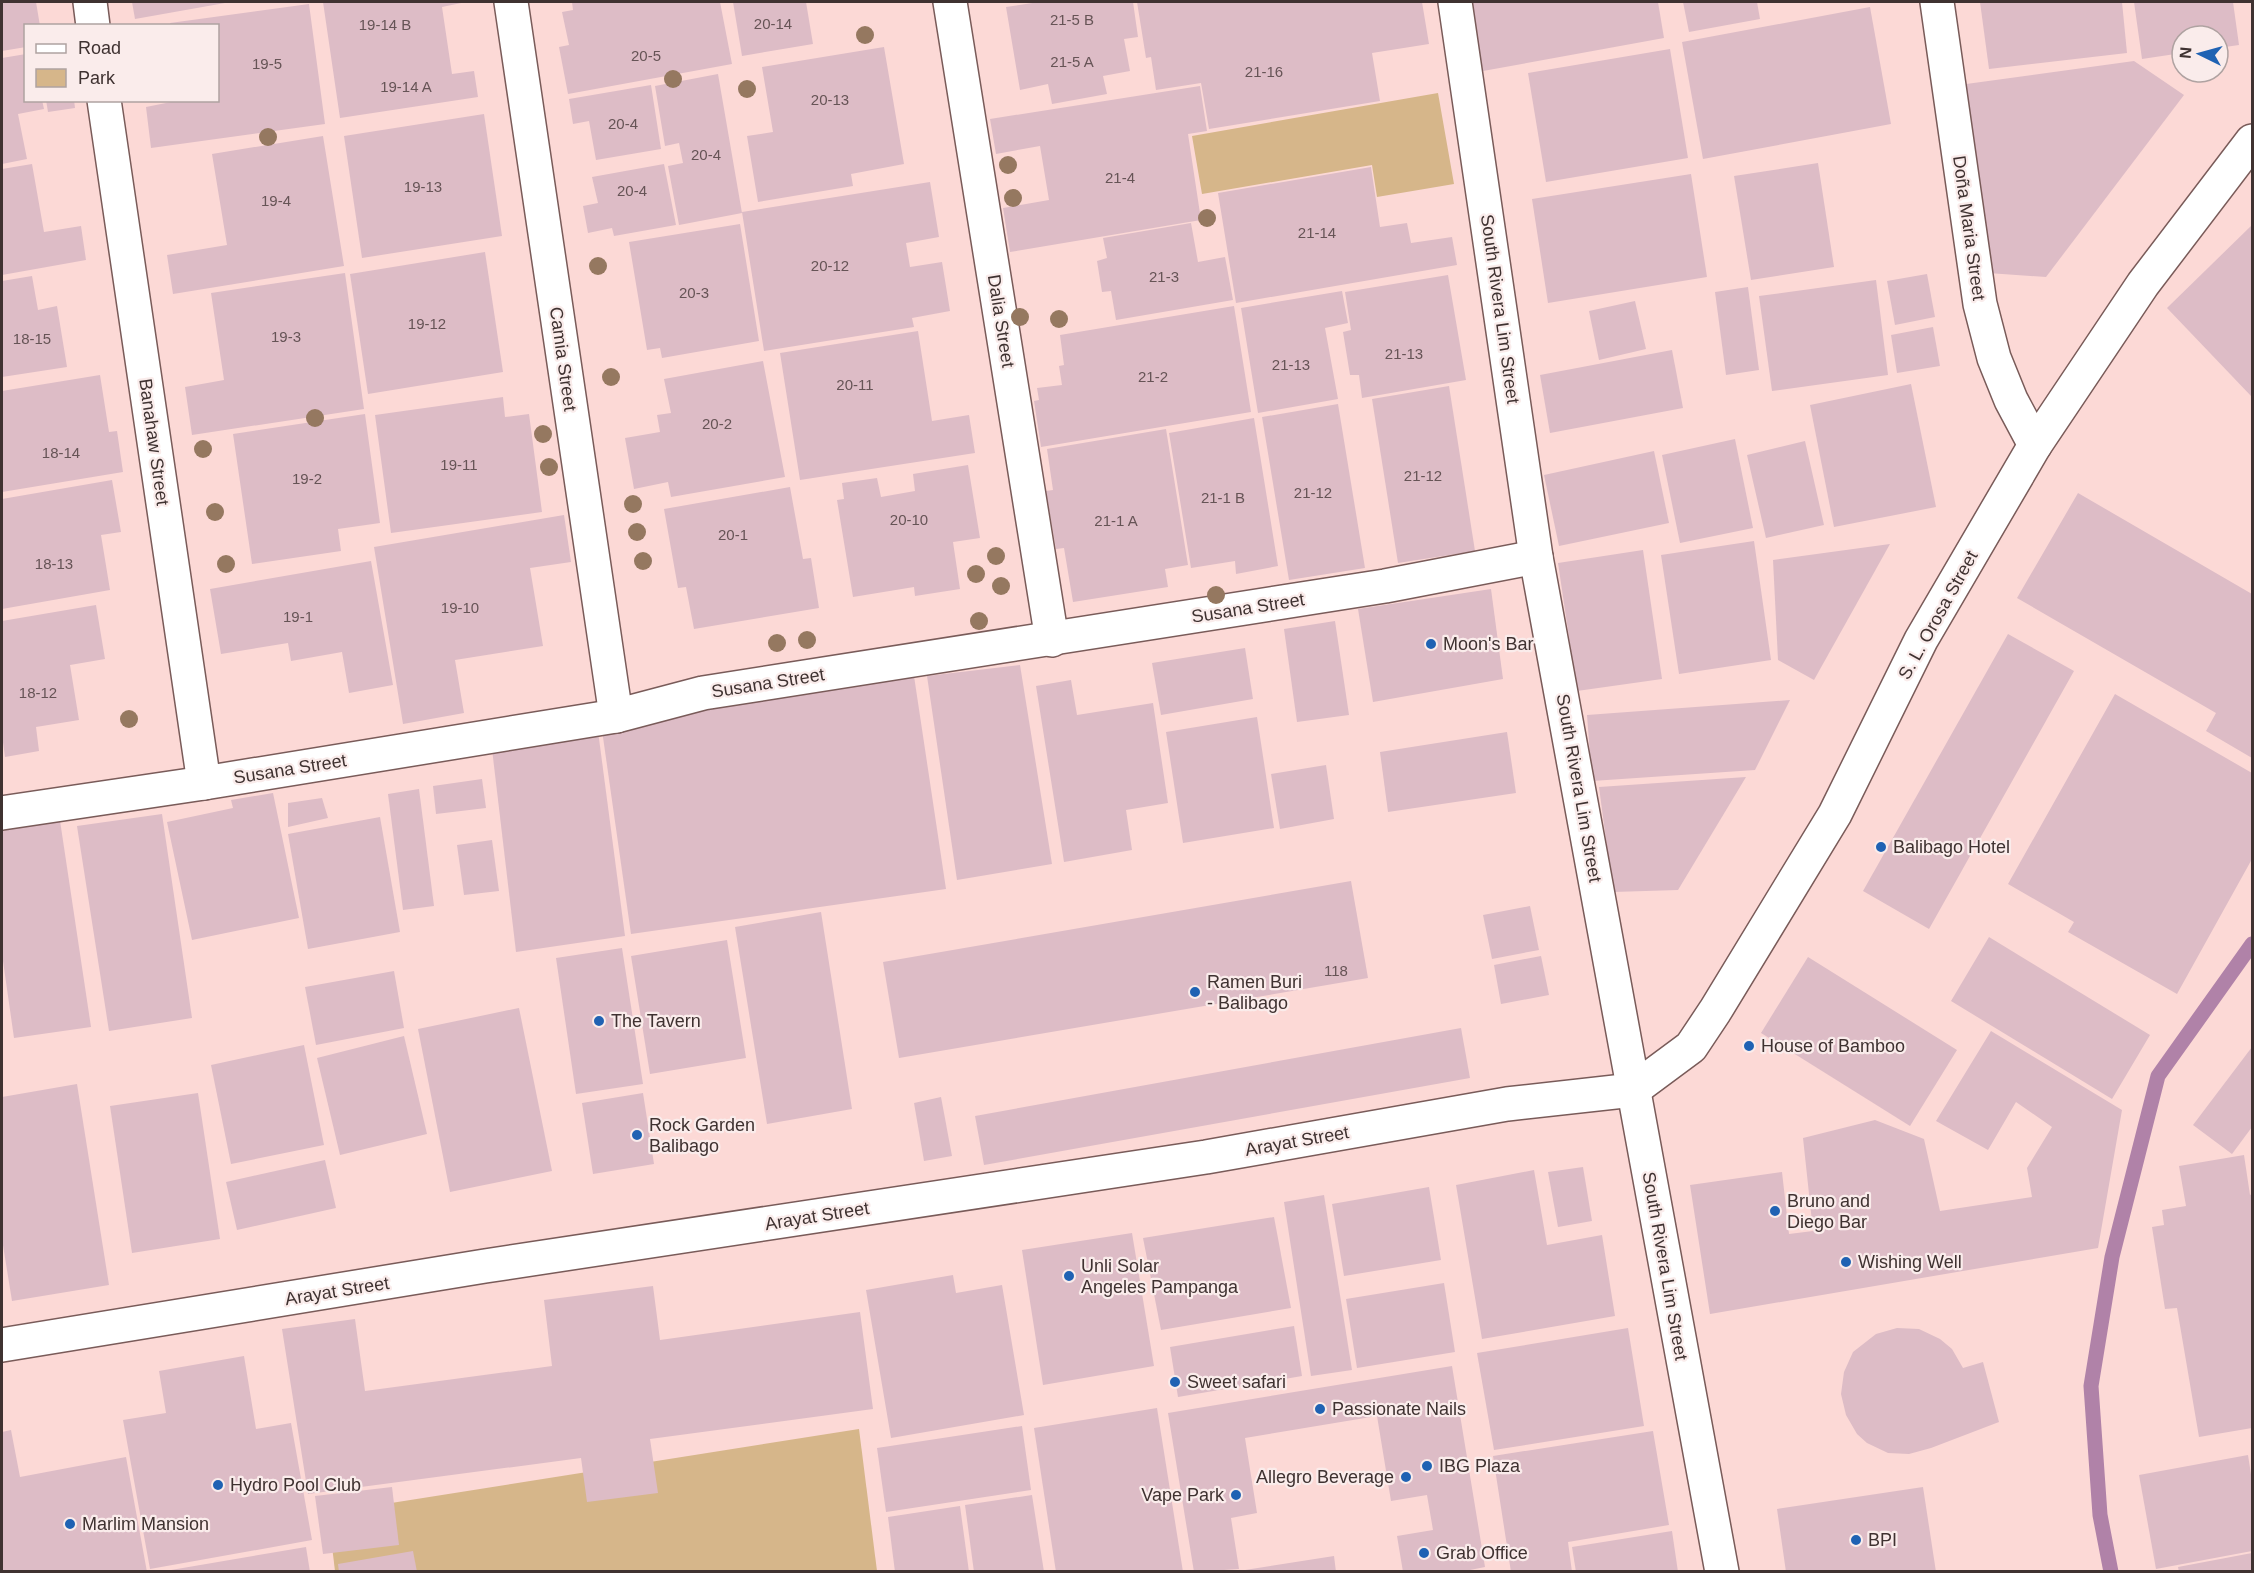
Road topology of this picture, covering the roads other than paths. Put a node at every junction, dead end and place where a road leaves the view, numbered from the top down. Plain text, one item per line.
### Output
1 (90, 2) edge
2 (511, 2) edge
3 (950, 2) edge
4 (1455, 2) edge
5 (1937, 2) edge
6 (93, 24) edge
7 (104, 102) edge
8 (2253, 141) edge
9 (2035, 445) junction
10 (1536, 557) junction
11 (1052, 640) junction
12 (616, 716) junction
13 (204, 783) junction
14 (2, 813) edge
15 (1633, 1090) junction
16 (2, 1345) edge
17 (1722, 1572) edge

1 - 6 street
2 - 12 street, Camia Street
3 - 11 street, Dalia Street
4 - 10 street, South Rivera Lim Street
5 - 9 street, Doña Maria Street
7 - 13 street, Banahaw Street
8 - 9 street, S. L. Orosa Street
9 - 15 street, S. L. Orosa Street
10 - 11 street, Susana Street
10 - 15 street, South Rivera Lim Street
11 - 12 street, Susana Street
12 - 13 street, Susana Street
13 - 14 street, Susana Street
15 - 16 street, Arayat Street
15 - 17 street, South Rivera Lim Street

